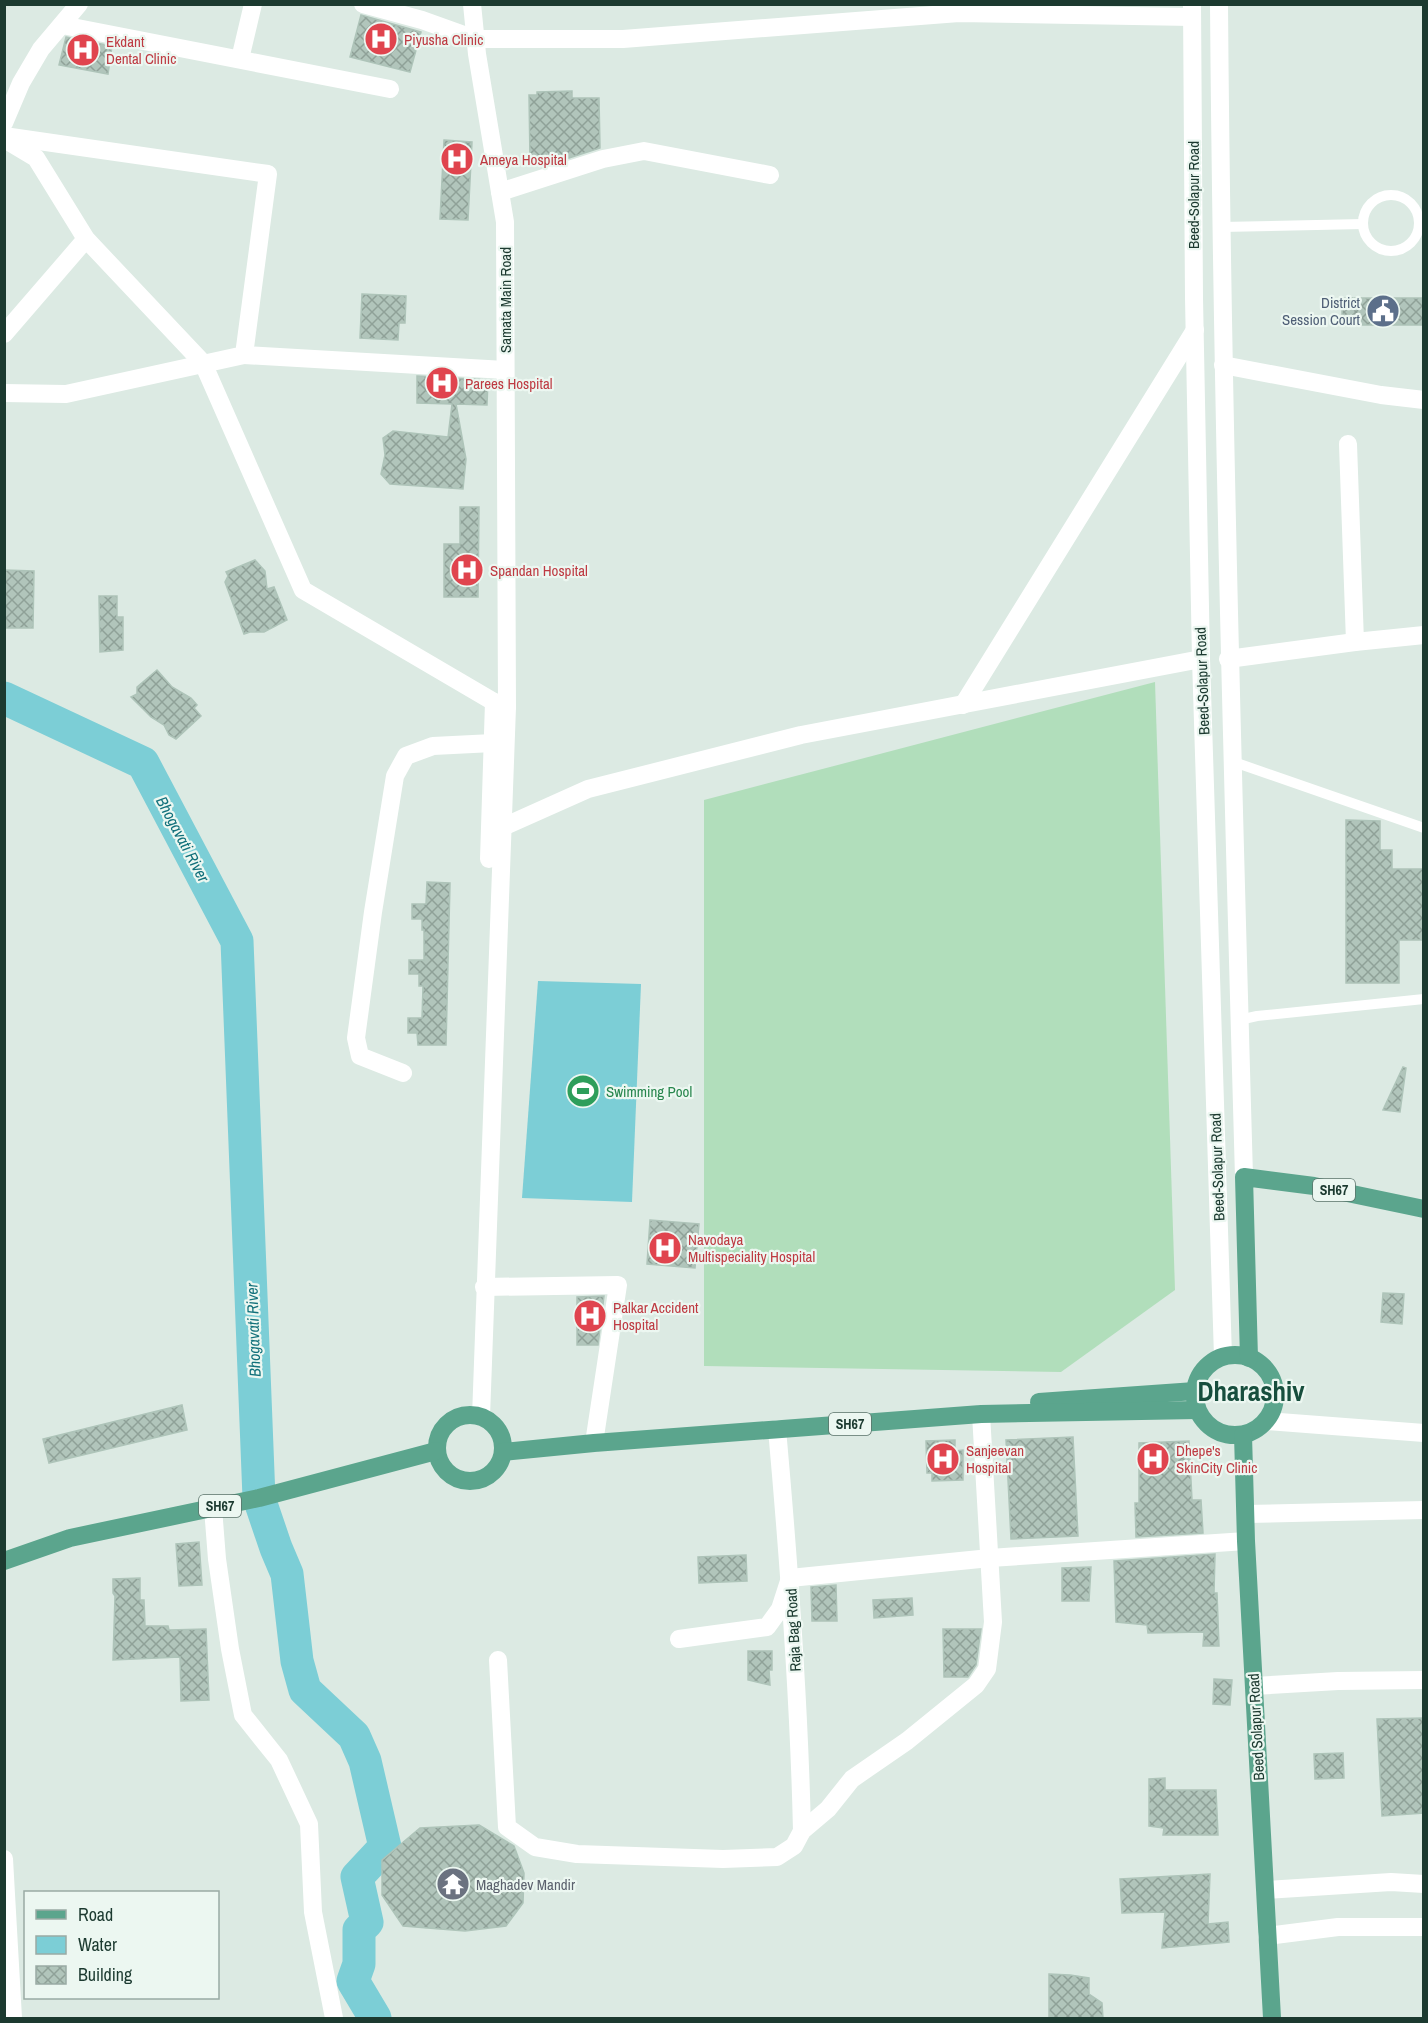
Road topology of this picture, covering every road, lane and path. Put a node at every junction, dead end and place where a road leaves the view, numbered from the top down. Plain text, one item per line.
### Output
1 (79, 4) edge
2 (253, 4) edge
3 (363, 4) edge
4 (472, 4) edge
5 (1219, 4) edge
6 (1192, 11) edge
7 (422, 12) edge
8 (62, 25) junction
9 (476, 39) junction
10 (240, 59) junction
11 (390, 89) dead end
12 (4, 123) edge
13 (4, 138) edge
14 (770, 175) dead end
15 (500, 192) junction
16 (1363, 224) junction
17 (1221, 227) junction
18 (86, 240) junction
19 (1195, 330) junction
20 (4, 334) edge
21 (244, 356) junction
22 (203, 363) junction
23 (1223, 365) junction
24 (505, 370) junction
25 (4, 393) edge
26 (1424, 400) edge
27 (1348, 444) dead end
28 (1424, 635) edge
29 (1355, 642) junction
30 (1228, 658) junction
31 (1201, 659) junction
32 (501, 705) junction
33 (963, 705) junction
34 (493, 743) junction
35 (1231, 761) junction
36 (503, 827) junction
37 (1424, 828) edge
38 (1424, 999) edge
39 (1239, 1020) junction
40 (403, 1073) dead end
41 (1244, 1177) junction
42 (1424, 1209) edge
43 (484, 1287) junction
44 (1223, 1357) junction
45 (1249, 1358) junction
46 (1195, 1391) junction
47 (1197, 1410) junction
48 (981, 1414) junction
49 (476, 1416) junction
50 (1267, 1421) junction
51 (777, 1429) junction
52 (1424, 1433) edge
53 (1243, 1435) junction
54 (594, 1439) junction
55 (503, 1446) junction
56 (436, 1450) junction
57 (213, 1508) junction
58 (1424, 1510) edge
59 (1246, 1514) junction
60 (1246, 1541) junction
61 (990, 1558) junction
62 (4, 1561) edge
63 (790, 1578) junction
64 (679, 1639) dead end
65 (498, 1660) dead end
66 (1424, 1680) edge
67 (1254, 1686) junction
68 (802, 1830) junction
69 (4, 1859) edge
70 (1424, 1884) edge
71 (1265, 1890) junction
72 (1424, 1927) edge
73 (1267, 1936) junction
74 (13, 2019) edge
75 (334, 2019) edge
76 (1272, 2019) edge

1 - 8 street
2 - 10 street
3 - 7 street
4 - 9 street, Samata Main Road
5 - 17 street, Beed-Solapur Road
6 - 9 street
6 - 19 street, Beed-Solapur Road
7 - 9 street
8 - 10 street
8 - 12 street
9 - 15 street, Samata Main Road
10 - 11 street
13 - 18 street
13 - 21 street
14 - 15 street
15 - 24 street, Samata Main Road
16 - 16 lane
16 - 17 lane
17 - 23 street, Beed-Solapur Road
18 - 20 street
18 - 22 street
19 - 31 street, Beed-Solapur Road
19 - 33 street
21 - 22 street
21 - 24 street
22 - 25 street
22 - 32 street
23 - 26 street
23 - 30 street, Beed-Solapur Road
24 - 32 street, Samata Main Road
27 - 29 street
28 - 29 street
29 - 30 street
30 - 35 street, Beed-Solapur Road
31 - 33 street
31 - 44 street, Beed-Solapur Road
32 - 34 street
32 - 36 street
33 - 36 street
34 - 40 street
34 - 49 street
35 - 37 lane
35 - 39 street, Beed-Solapur Road
36 - 43 street
38 - 39 lane
39 - 41 street, Beed-Solapur Road
41 - 42 main road, SH67
41 - 45 main road
43 - 49 street
43 - 54 street
44 - 45 main road
44 - 46 main road
45 - 50 main road
46 - 47 main road
46 - 54 main road
47 - 48 main road, SH67
47 - 53 main road
48 - 51 main road, SH67
48 - 61 street
49 - 55 main road
49 - 56 main road
50 - 52 street
50 - 53 main road
51 - 54 main road, SH67
51 - 63 street, Raja Bag Road
53 - 59 main road, Beed Solapur Road
54 - 55 main road, SH67
55 - 56 main road
56 - 57 main road, SH67
57 - 62 main road, SH67
57 - 75 street
58 - 59 street
59 - 60 main road, Beed Solapur Road
60 - 61 street
60 - 67 main road, Beed Solapur Road
61 - 63 street
61 - 68 street
63 - 64 street
63 - 68 street, Raja Bag Road
65 - 68 street
66 - 67 street
67 - 71 main road, Beed Solapur Road
69 - 74 street
70 - 71 street
71 - 73 main road, Beed Solapur Road
72 - 73 street
73 - 76 main road, Beed Solapur Road

